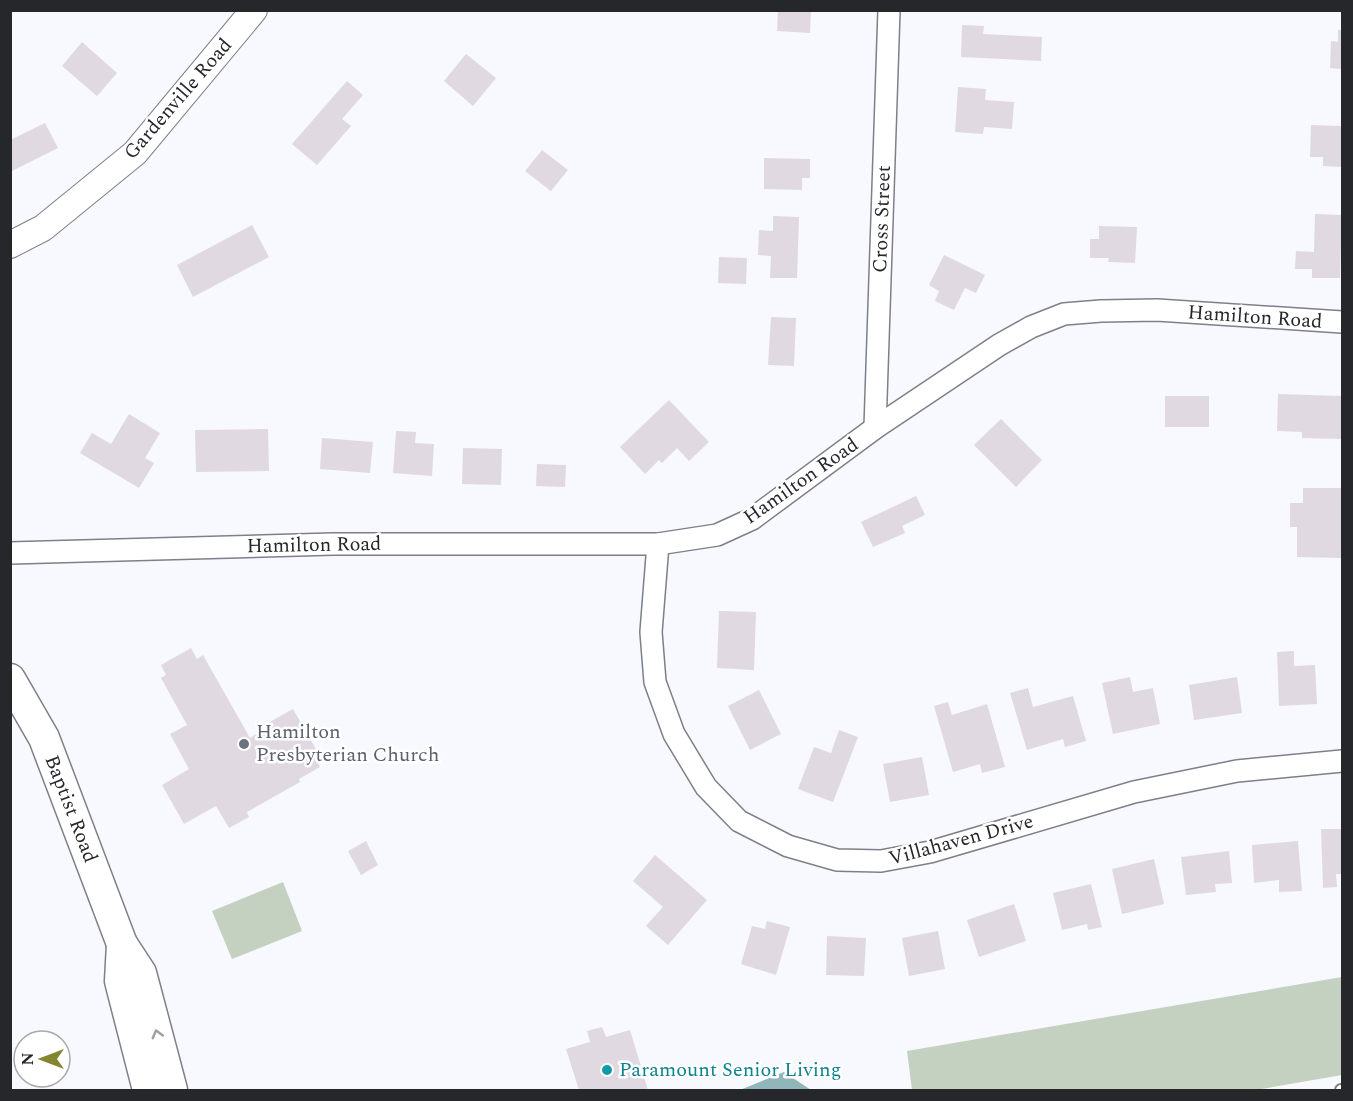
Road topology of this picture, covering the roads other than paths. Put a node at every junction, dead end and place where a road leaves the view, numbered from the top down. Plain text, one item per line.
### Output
1 (254, 10) edge
2 (889, 10) edge
3 (10, 245) edge
4 (1342, 322) edge
5 (875, 428) junction
6 (658, 544) junction
7 (10, 554) edge
8 (10, 679) edge
9 (1342, 761) edge
10 (122, 944) junction
11 (148, 1090) edge
12 (172, 1090) edge

1 - 3 street, Gardenville Road
2 - 5 street, Cross Street
4 - 5 street, Hamilton Road
5 - 6 street, Hamilton Road
6 - 7 street, Hamilton Road
6 - 9 street, Villahaven Drive
8 - 10 main road, Baptist Road
10 - 11 main road, Baptist Road
12 -> 10 main road, Baptist Road

